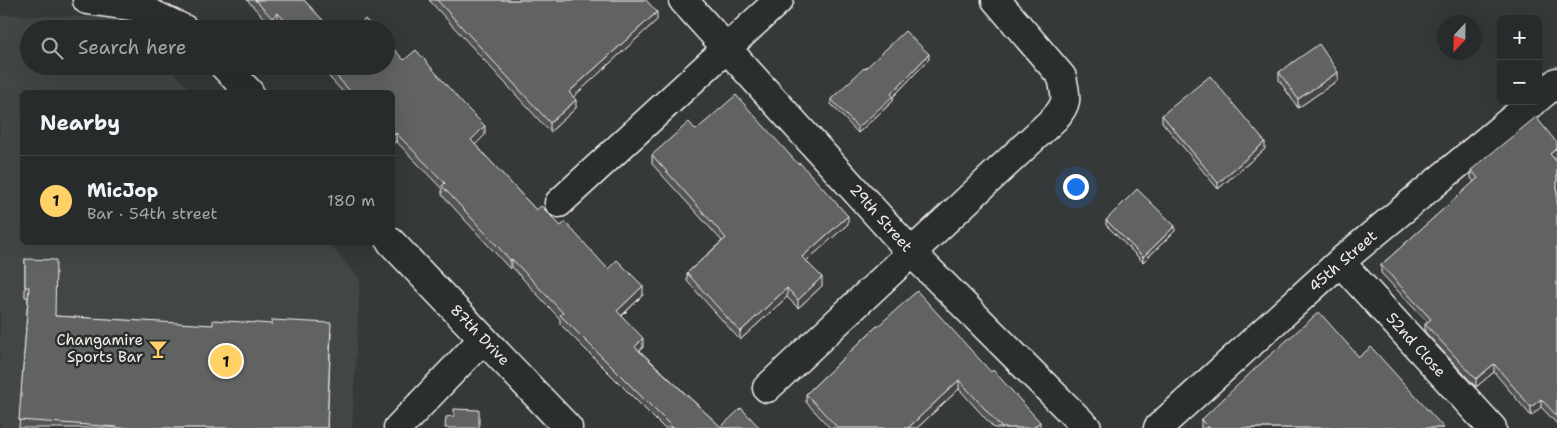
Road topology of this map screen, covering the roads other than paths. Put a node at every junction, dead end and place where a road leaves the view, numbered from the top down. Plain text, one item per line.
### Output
1 (87, 0) edge
2 (683, 0) edge
3 (778, 0) edge
4 (996, 0) edge
5 (165, 20) edge
6 (727, 49) junction
7 (233, 75) edge
8 (1557, 82) edge
9 (247, 90) edge
10 (1542, 95) edge
11 (1529, 105) edge
12 (559, 203) dead end
13 (394, 245) edge
14 (911, 252) junction
15 (1340, 262) junction
16 (483, 339) junction
17 (767, 388) dead end
18 (398, 428) edge
19 (568, 428) edge
20 (1087, 428) edge
21 (1158, 428) edge
22 (1492, 428) edge

1 - 5 street
2 - 6 street, 29th Street
3 - 6 street
4 - 14 street
6 - 12 street
6 - 14 street, 29th Street
7 - 9 street
8 - 10 street
11 - 15 street, 45th Street
13 - 16 street, 87th Drive
14 - 17 street
14 - 20 street, 29th Street
15 - 21 street, 45th Street
15 - 22 street, 52nd Close
16 - 18 street
16 - 19 street, 87th Drive

